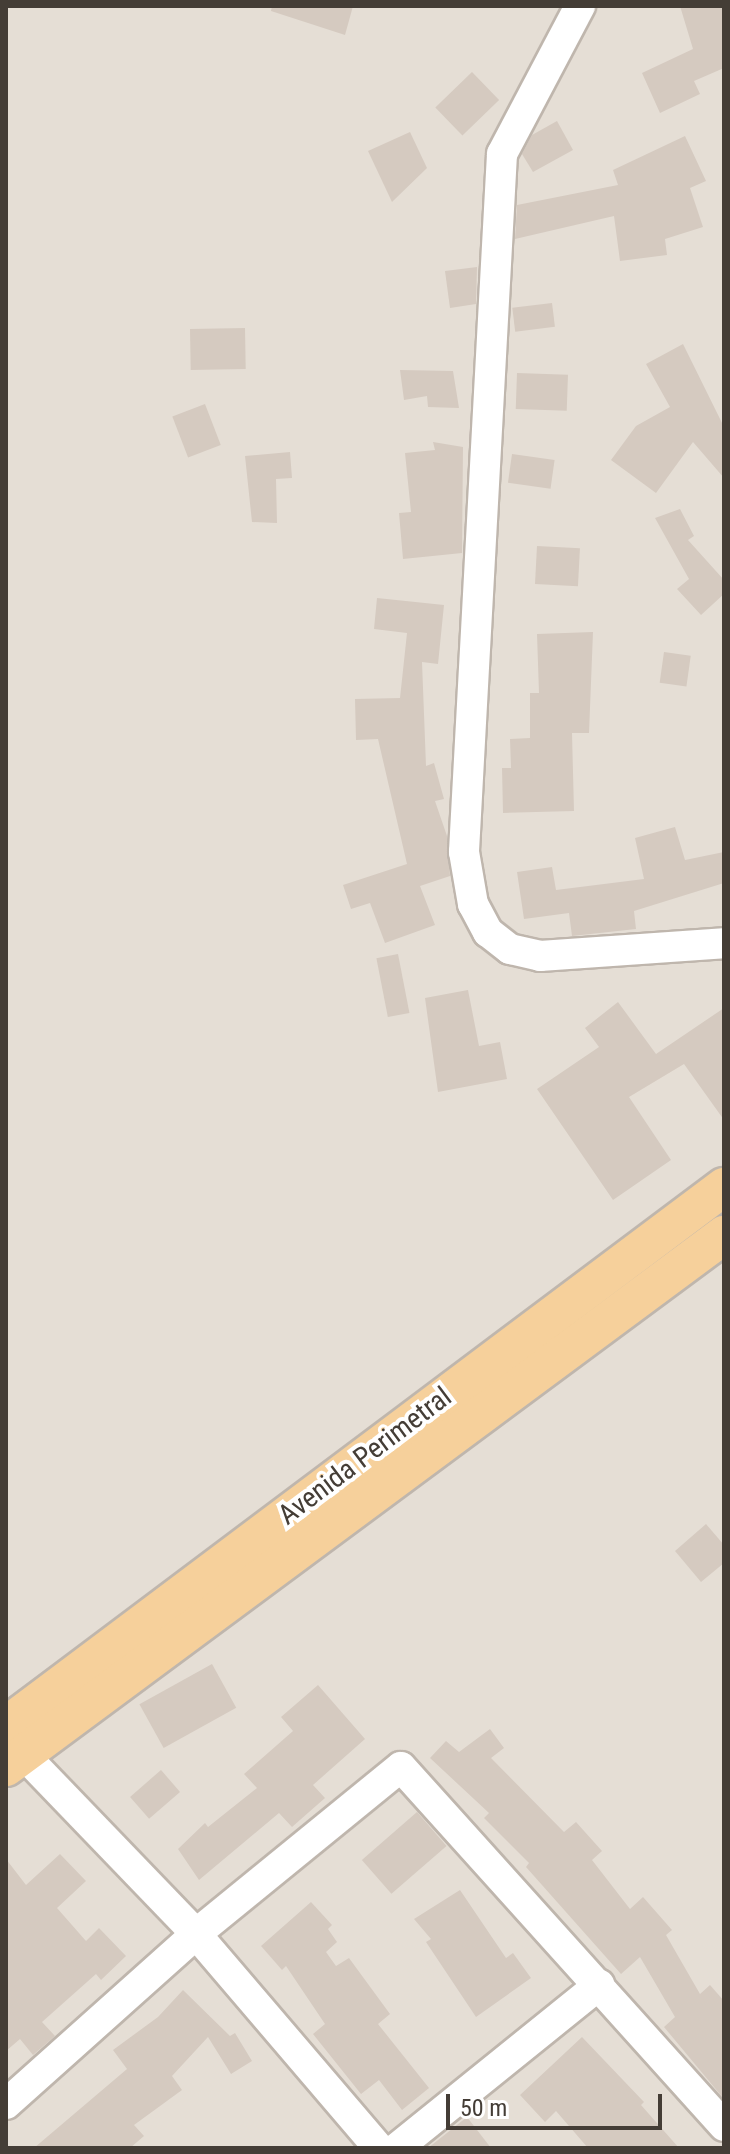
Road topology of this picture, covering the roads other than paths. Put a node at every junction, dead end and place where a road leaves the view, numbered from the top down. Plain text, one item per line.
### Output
1 (580, 6) edge
2 (724, 943) edge
3 (724, 1187) edge
4 (724, 1235) edge
5 (12, 1749) edge
6 (196, 1934) junction
7 (599, 1985) junction
8 (6, 2104) edge
9 (724, 2126) edge
10 (379, 2148) edge
11 (397, 2148) edge

1 - 2 street
3 - 5 main road, Avenida Perimetral
4 - 5 main road, Avenida Perimetral
5 - 6 street
6 - 7 street
6 - 8 street
6 - 10 street
7 - 9 street
7 - 11 street

